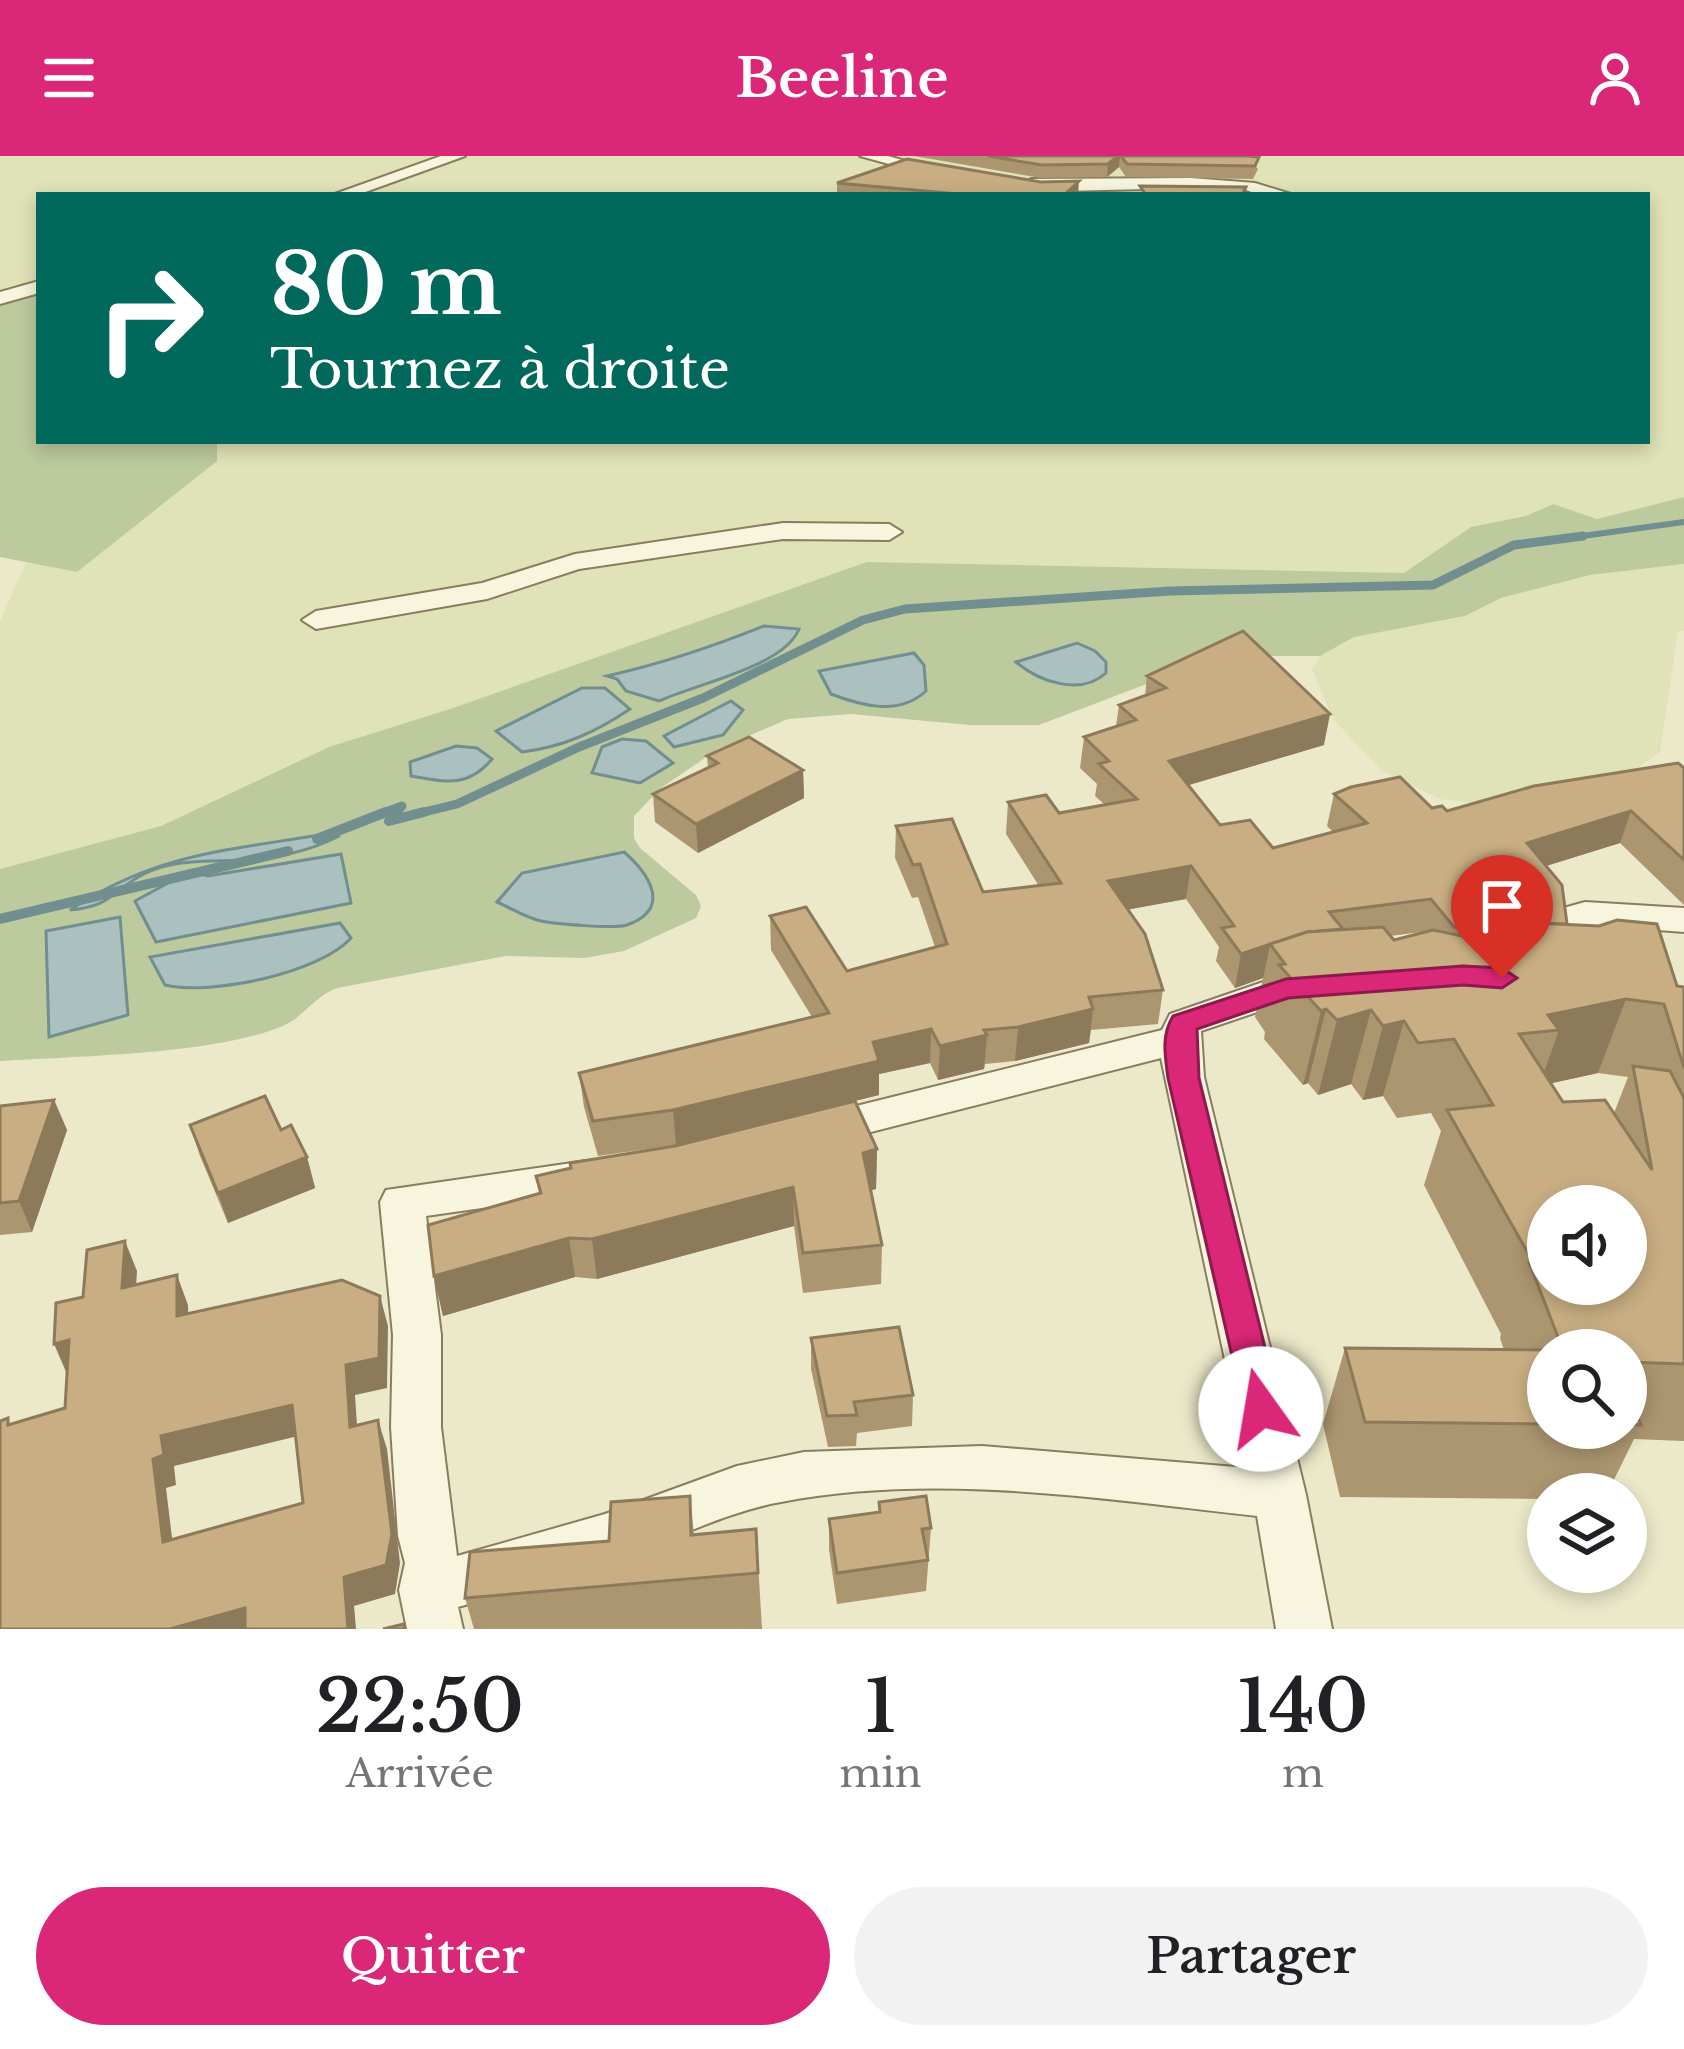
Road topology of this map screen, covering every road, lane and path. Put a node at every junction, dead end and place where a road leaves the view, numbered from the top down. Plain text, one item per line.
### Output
1 (457, 156) edge
2 (868, 156) edge
3 (957, 168) edge
4 (1075, 172) edge
5 (1019, 183) edge
6 (1060, 187) junction
7 (349, 192) edge
8 (1268, 192) edge
9 (36, 289) edge
10 (0, 298) edge
11 (889, 532) dead end
12 (316, 620) dead end
13 (1684, 920) edge
14 (1541, 980) edge
15 (1330, 985) edge
16 (1179, 1040) junction
17 (767, 1143) edge
18 (631, 1171) edge
19 (1280, 1496) junction
20 (431, 1610) edge
21 (1304, 1629) edge

1 - 7 street
2 - 3 street
4 - 6 street
5 - 6 street
6 - 8 street
9 - 10 street
11 - 12 street
13 - 14 street
15 - 16 street
16 - 17 street
16 - 19 street
18 - 20 street
19 - 20 street
19 - 21 street

